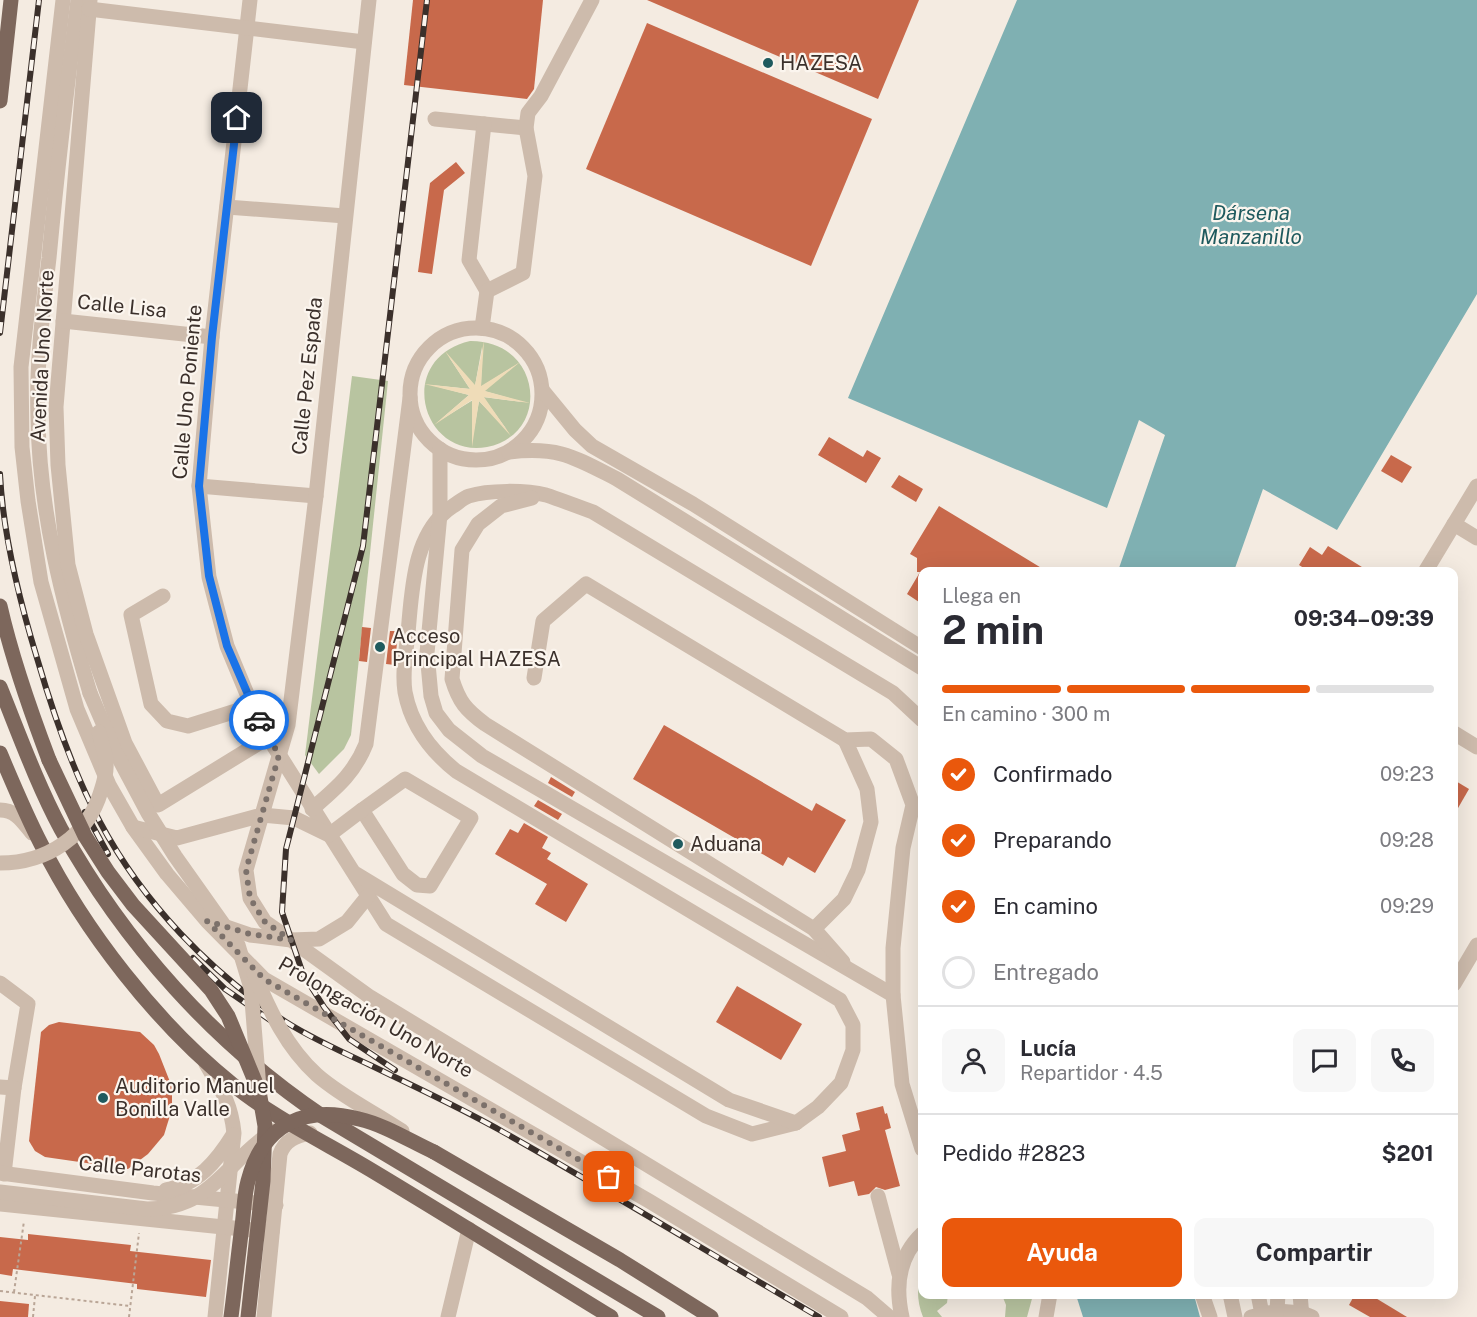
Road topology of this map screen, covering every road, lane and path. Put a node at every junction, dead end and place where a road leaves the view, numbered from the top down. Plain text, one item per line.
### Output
1 (10, 0) edge
2 (63, 0) edge
3 (250, 0) edge
4 (369, 0) edge
5 (592, 0) edge
6 (85, 3) edge
7 (247, 28) junction
8 (364, 42) junction
9 (0, 101) edge
10 (435, 119) dead end
11 (484, 124) junction
12 (525, 128) junction
13 (227, 207) junction
14 (345, 216) junction
15 (487, 291) junction
16 (63, 321) junction
17 (482, 328) junction
18 (212, 337) junction
19 (543, 391) junction
20 (410, 398) junction
21 (440, 449) junction
22 (508, 452) junction
23 (199, 486) junction
24 (1477, 486) edge
25 (544, 495) junction
26 (316, 496) junction
27 (440, 514) junction
28 (1454, 524) junction
29 (1477, 538) edge
30 (1428, 567) edge
31 (163, 596) dead end
32 (0, 606) edge
33 (918, 645) edge
34 (918, 666) edge
35 (534, 678) dead end
36 (0, 687) edge
37 (90, 693) junction
38 (252, 706) junction
39 (918, 716) edge
40 (288, 725) junction
41 (1458, 735) edge
42 (268, 737) junction
43 (845, 740) junction
44 (1477, 747) edge
45 (0, 753) edge
46 (279, 755) junction
47 (312, 808) junction
48 (0, 810) edge
49 (362, 810) junction
50 (262, 815) junction
51 (133, 827) junction
52 (329, 835) junction
53 (41, 844) junction
54 (0, 863) edge
55 (352, 871) junction
56 (368, 896) junction
57 (207, 921) junction
58 (814, 928) junction
59 (291, 940) junction
60 (238, 945) junction
61 (1477, 945) edge
62 (852, 972) junction
63 (1458, 977) edge
64 (0, 983) edge
65 (893, 995) junction
66 (203, 1059) junction
67 (7, 1088) edge
68 (259, 1091) junction
69 (796, 1123) junction
70 (280, 1126) junction
71 (234, 1133) junction
72 (310, 1133) junction
73 (918, 1136) edge
74 (434, 1152) junction
75 (2, 1174) edge
76 (0, 1192) edge
77 (153, 1193) junction
78 (878, 1196) dead end
79 (229, 1200) junction
80 (0, 1204) edge
81 (276, 1205) junction
82 (26, 1207) junction
83 (141, 1219) junction
84 (225, 1227) junction
85 (469, 1230) junction
86 (272, 1232) junction
87 (918, 1236) edge
88 (899, 1274) junction
89 (0, 1291) edge
90 (14, 1292) junction
91 (35, 1295) junction
92 (1049, 1299) edge
93 (1204, 1299) edge
94 (1231, 1299) edge
95 (1258, 1299) edge
96 (1278, 1299) edge
97 (1301, 1299) edge
98 (130, 1306) junction
99 (1277, 1311) junction
100 (1256, 1316) edge
101 (1305, 1316) edge
102 (33, 1317) edge
103 (129, 1317) edge
104 (215, 1317) edge
105 (231, 1317) edge
106 (248, 1317) edge
107 (264, 1317) edge
108 (448, 1317) edge
109 (611, 1317) edge
110 (658, 1317) edge
111 (711, 1317) edge
112 (841, 1317) edge
113 (889, 1317) edge
114 (902, 1317) edge
115 (1046, 1317) edge
116 (1210, 1317) edge
117 (1235, 1317) edge

1 - 9 main road
2 - 51 street, Prolongación Uno Norte
3 - 7 street, Calle Uno Poniente
4 - 8 street, Calle Pez Espada
5 - 12 street
6 - 7 street
6 - 16 street, Avenida Uno Norte
6 - 37 street
7 - 8 street
7 - 13 street, Calle Uno Poniente
8 - 14 street, Calle Pez Espada
10 - 11 street
11 - 12 street
11 - 15 street
12 - 15 street
13 - 14 street
13 - 18 street, Calle Uno Poniente
14 - 26 street, Calle Pez Espada
15 - 17 street
16 - 18 street, Calle Lisa
16 - 42 street, Avenida Uno Norte
17 - 19 street
17 - 20 street
18 - 23 street, Calle Uno Poniente
19 - 22 street
19 - 33 street
20 - 21 street
20 - 47 street
21 - 22 street
21 - 27 street
22 - 34 street
23 - 26 street
23 - 38 street, Calle Uno Poniente
24 - 28 street
25 - 27 street
25 - 39 street
25 - 58 street
26 - 40 street, Calle Pez Espada
27 - 62 street
27 - 69 street
28 - 29 street
28 - 30 street
31 - 38 street
32 - 68 main road, bridge
35 - 43 street
36 - 110 main road
37 - 54 street, bridge
37 - 60 street, bridge
38 - 42 street, Calle Uno Poniente
40 - 42 street
40 - 46 street, Calle Pez Espada
41 - 44 street
42 - 46 street, Calle Uno Poniente
43 - 58 street
43 - 65 street
45 - 53 main road
46 - 47 street, Calle Uno Poniente
46 - 50 street, Calle Pez Espada
47 - 52 street, Calle Uno Poniente
48 - 53 street
49 - 49 street
49 - 52 street
50 - 51 street
50 - 52 street
50 - 59 street
51 - 57 street, Prolongación Uno Norte
52 - 55 street, Calle Uno Poniente
53 - 66 main road
55 - 56 street, Calle Uno Poniente
55 - 69 street
56 - 59 street
56 - 69 street, Calle Uno Poniente
57 - 59 street
57 - 112 street, Prolongación Uno Norte
58 - 62 street
59 - 113 street
60 - 68 street, bridge
60 - 74 street, bridge
61 - 63 street
62 - 65 street
64 - 67 street
65 - 73 street
66 - 71 street
66 - 72 main road
67 - 75 street
68 - 106 main road, bridge
70 - 74 main road, bridge
70 - 76 street, bridge
70 - 105 main road, bridge
71 - 77 street
71 - 79 street
72 - 81 street
72 - 85 main road
74 - 111 main road
75 - 77 street, Calle Parotas
77 - 79 street, Calle Parotas
78 - 88 street
79 - 81 street, Calle Parotas
79 - 84 street
80 - 82 street
81 - 86 street
82 - 83 street
82 - 90 path
83 - 84 street
83 - 98 path
84 - 86 street
84 - 104 street
85 - 108 street
85 - 109 main road
86 - 107 street
87 - 88 street
88 - 114 street
89 - 90 path
90 - 91 path
91 - 98 path
91 - 102 path
92 - 115 street
93 - 116 street
94 - 117 street
95 - 100 street
96 - 99 street
97 - 101 street
98 - 103 path
99 - 100 street
99 - 101 street

